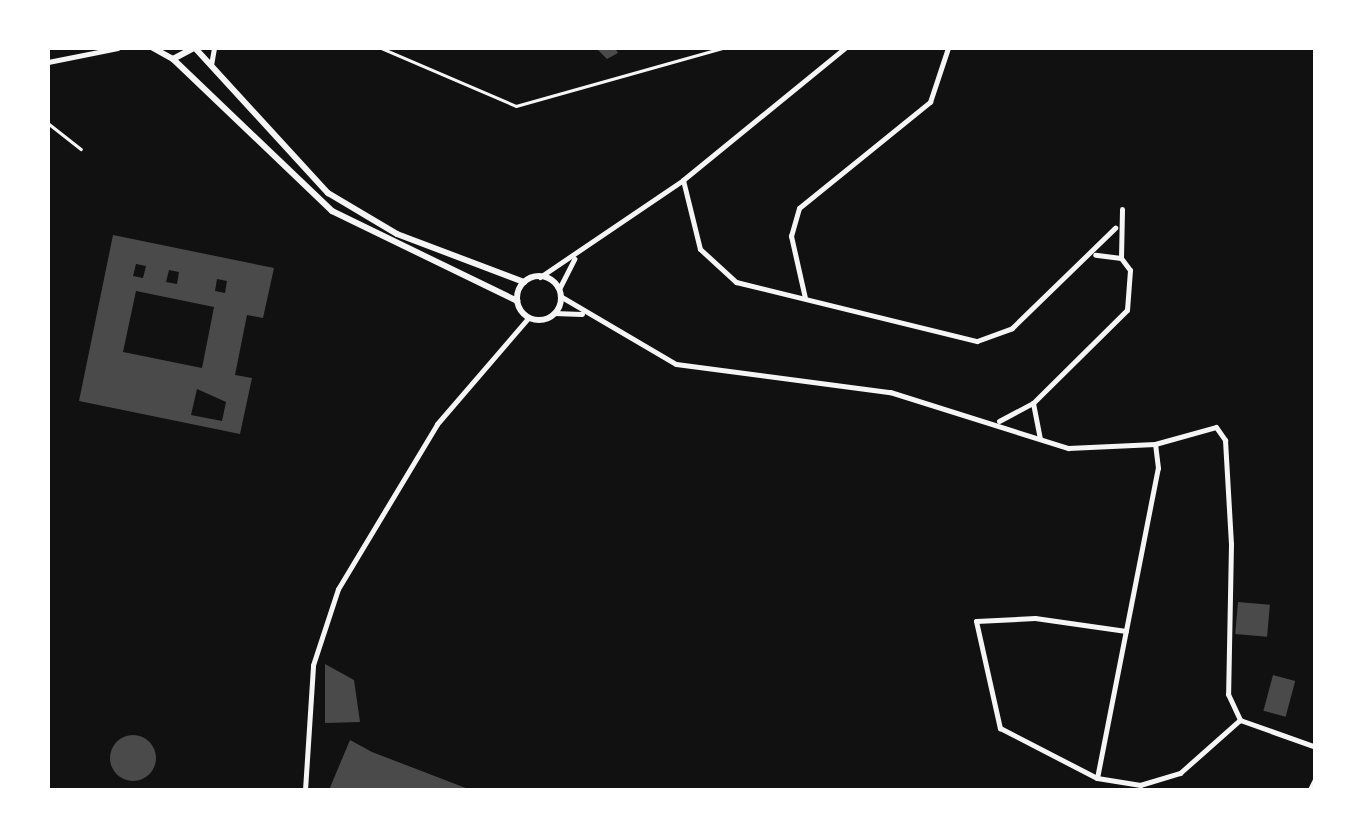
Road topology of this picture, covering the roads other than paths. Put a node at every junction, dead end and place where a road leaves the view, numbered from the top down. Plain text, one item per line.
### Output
1 (118, 48) edge
2 (153, 48) edge
3 (194, 48) edge
4 (214, 48) edge
5 (381, 48) edge
6 (722, 48) edge
7 (845, 48) edge
8 (948, 48) edge
9 (173, 59) junction
10 (48, 62) edge
11 (211, 68) junction
12 (48, 123) edge
13 (82, 149) dead end
14 (683, 180) junction
15 (1122, 209) dead end
16 (1115, 228) junction
17 (576, 256) junction
18 (1092, 256) junction
19 (1121, 258) junction
20 (540, 277) junction
21 (524, 282) junction
22 (559, 292) junction
23 (805, 298) junction
24 (517, 301) junction
25 (554, 313) junction
26 (582, 314) junction
27 (529, 318) junction
28 (1032, 403) junction
29 (998, 422) junction
30 (1040, 438) junction
31 (1154, 444) junction
32 (1126, 631) junction
33 (1240, 720) junction
34 (1316, 747) edge
35 (1097, 778) junction
36 (1316, 780) edge
37 (305, 790) edge
38 (1311, 790) edge

1 - 10 street
2 - 9 street
3 - 9 street
3 - 11 street
4 - 11 street
5 - 6 lane
7 - 14 street
8 - 23 street
9 - 24 street
11 - 21 street
12 - 13 lane
14 - 17 street
14 - 23 street
15 - 16 street
16 - 18 street
16 - 19 street
17 - 20 street
17 - 22 street
18 - 19 street
18 - 23 street
19 - 28 street
20 - 21 street
20 - 22 street
21 - 24 street
22 - 25 street
22 - 26 street
24 - 27 street
25 - 26 street
25 - 27 street
26 - 29 street
27 - 37 street
28 - 29 street
28 - 30 street
29 - 30 street
30 - 31 street
31 - 32 street
31 - 33 street
32 - 35 street
32 - 35 street
33 - 34 street
33 - 35 street
36 - 38 street

